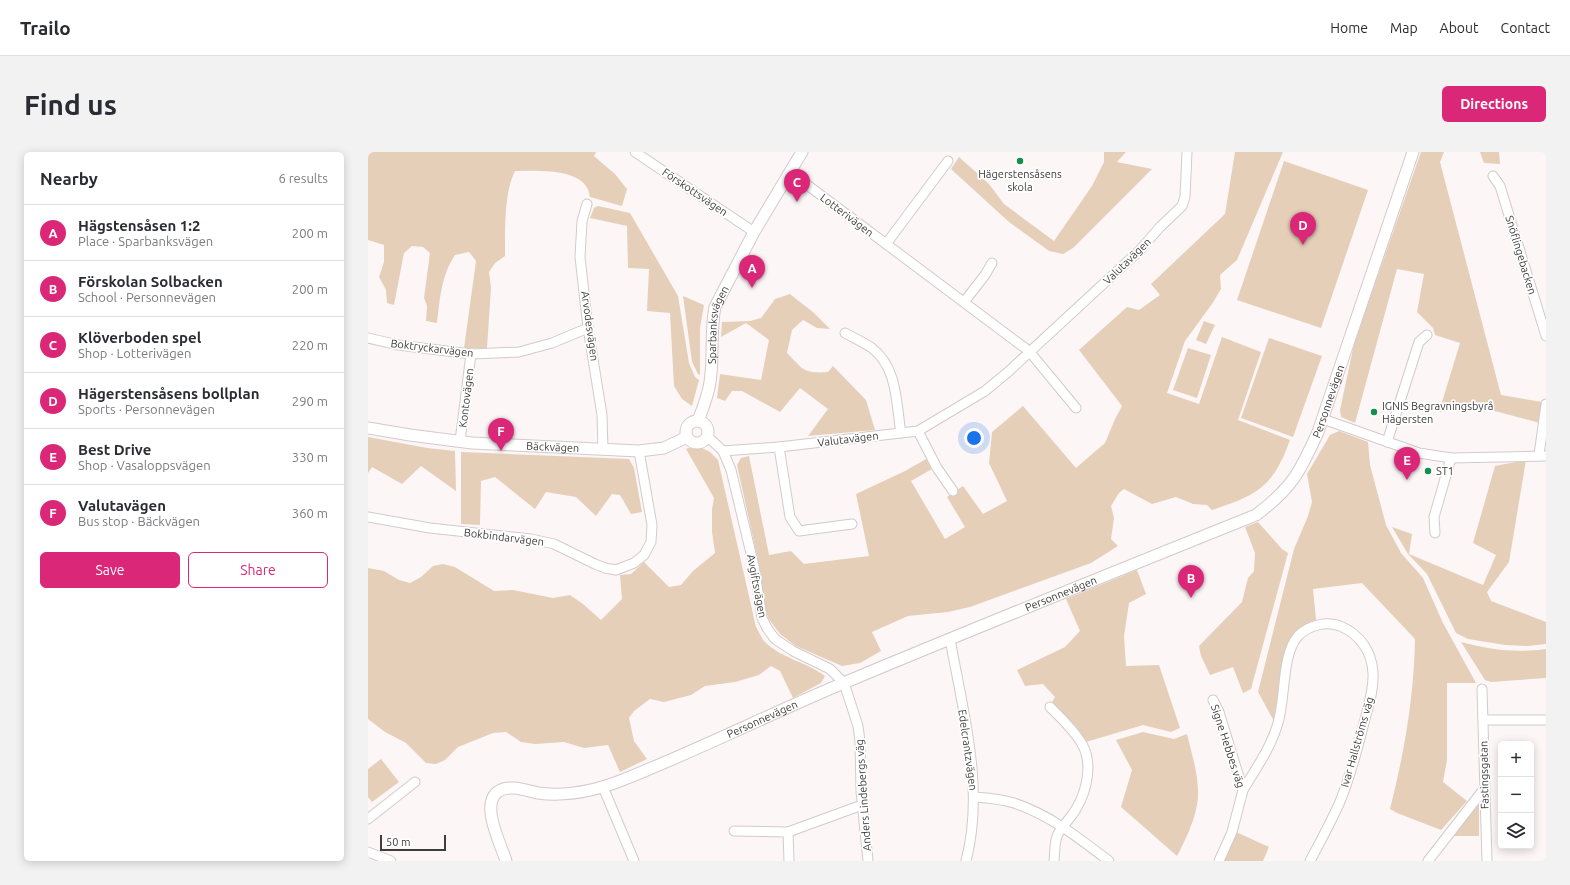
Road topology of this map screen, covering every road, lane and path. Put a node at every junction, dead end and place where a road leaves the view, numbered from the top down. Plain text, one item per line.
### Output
1 (635, 152) edge
2 (802, 152) edge
3 (1187, 152) edge
4 (1413, 152) edge
5 (948, 161) dead end
6 (790, 172) junction
7 (1493, 176) dead end
8 (587, 204) dead end
9 (754, 232) junction
10 (886, 244) junction
11 (992, 263) dead end
12 (964, 302) junction
13 (588, 328) junction
14 (845, 333) dead end
15 (1427, 335) dead end
16 (1546, 336) edge
17 (368, 338) edge
18 (1029, 351) junction
19 (471, 354) junction
20 (1546, 404) edge
21 (1076, 408) dead end
22 (1323, 419) junction
23 (698, 421) junction
24 (368, 428) edge
25 (918, 431) junction
26 (901, 433) junction
27 (707, 436) junction
28 (687, 437) junction
29 (460, 442) junction
30 (1387, 442) junction
31 (779, 447) junction
32 (603, 449) junction
33 (723, 451) junction
34 (639, 452) junction
35 (1542, 455) edge
36 (1452, 458) junction
37 (953, 491) dead end
38 (368, 517) edge
39 (852, 524) dead end
40 (1435, 533) dead end
41 (950, 639) junction
42 (844, 683) junction
43 (1482, 689) dead end
44 (1213, 700) dead end
45 (1050, 706) dead end
46 (1484, 720) junction
47 (1546, 720) edge
48 (415, 782) dead end
49 (603, 787) junction
50 (1484, 789) junction
51 (1243, 790) junction
52 (974, 797) junction
53 (862, 805) junction
54 (368, 819) edge
55 (1064, 827) junction
56 (734, 831) dead end
57 (788, 832) junction
58 (368, 852) edge
59 (391, 861) edge
60 (506, 861) edge
61 (634, 861) edge
62 (789, 861) edge
63 (868, 861) edge
64 (966, 861) edge
65 (1054, 861) edge
66 (1109, 861) edge
67 (1219, 861) edge
68 (1310, 861) edge
69 (1428, 861) edge
70 (1487, 861) edge

1 - 9 street, Förskottsvägen
2 - 6 street, Sparbanksvägen
3 - 18 street, Valutavägen
4 - 22 street, Personnevägen
5 - 10 street
6 - 9 street, Sparbanksvägen
6 - 10 street, Lotterivägen
7 - 16 street, Snöflingebacken
8 - 13 street, Arvodesvägen
9 - 23 street, Sparbanksvägen
10 - 12 street, Lotterivägen
11 - 12 street
12 - 18 street, Lotterivägen
13 - 19 street, Boktryckarvägen
13 - 32 street, Arvodesvägen
14 - 26 street
15 - 30 street
17 - 19 street, Boktryckarvägen
18 - 21 street
18 - 25 street, Valutavägen
19 - 29 street, Kontovägen
20 - 35 street
22 - 30 street
22 - 41 street, Personnevägen
23 - 27 street
23 - 28 street
24 - 29 street, Bäckvägen
25 - 26 street, Valutavägen
25 - 37 street
26 - 31 street, Valutavägen
27 - 28 street
27 - 33 street
28 - 34 street, Bäckvägen
29 - 32 street, Bäckvägen
30 - 36 street
31 - 33 street, Valutavägen
31 - 39 street
32 - 34 street, Bäckvägen
33 - 42 street, Avgiftsvägen
34 - 38 street, Bokbindarvägen
35 - 36 street
36 - 40 street
41 - 42 street, Personnevägen
41 - 52 street, Edelcrantzvägen
42 - 49 street, Personnevägen
42 - 53 street, Anders Lindebergs väg
43 - 46 street, Fastingsgatan
44 - 51 street, Signe Hebbes väg
45 - 55 street
46 - 47 street
46 - 50 street, Fastingsgatan
48 - 54 street
49 - 60 street, Personnevägen
49 - 61 street
50 - 69 street
50 - 70 street, Fastingsgatan
51 - 67 street, Signe Hebbes väg
51 - 68 street, Ivar Hallströms väg
52 - 55 street
52 - 64 street, Edelcrantzvägen
53 - 57 street
53 - 63 street, Anders Lindebergs väg
55 - 65 street
55 - 66 street
56 - 57 street
57 - 62 street
58 - 59 street

